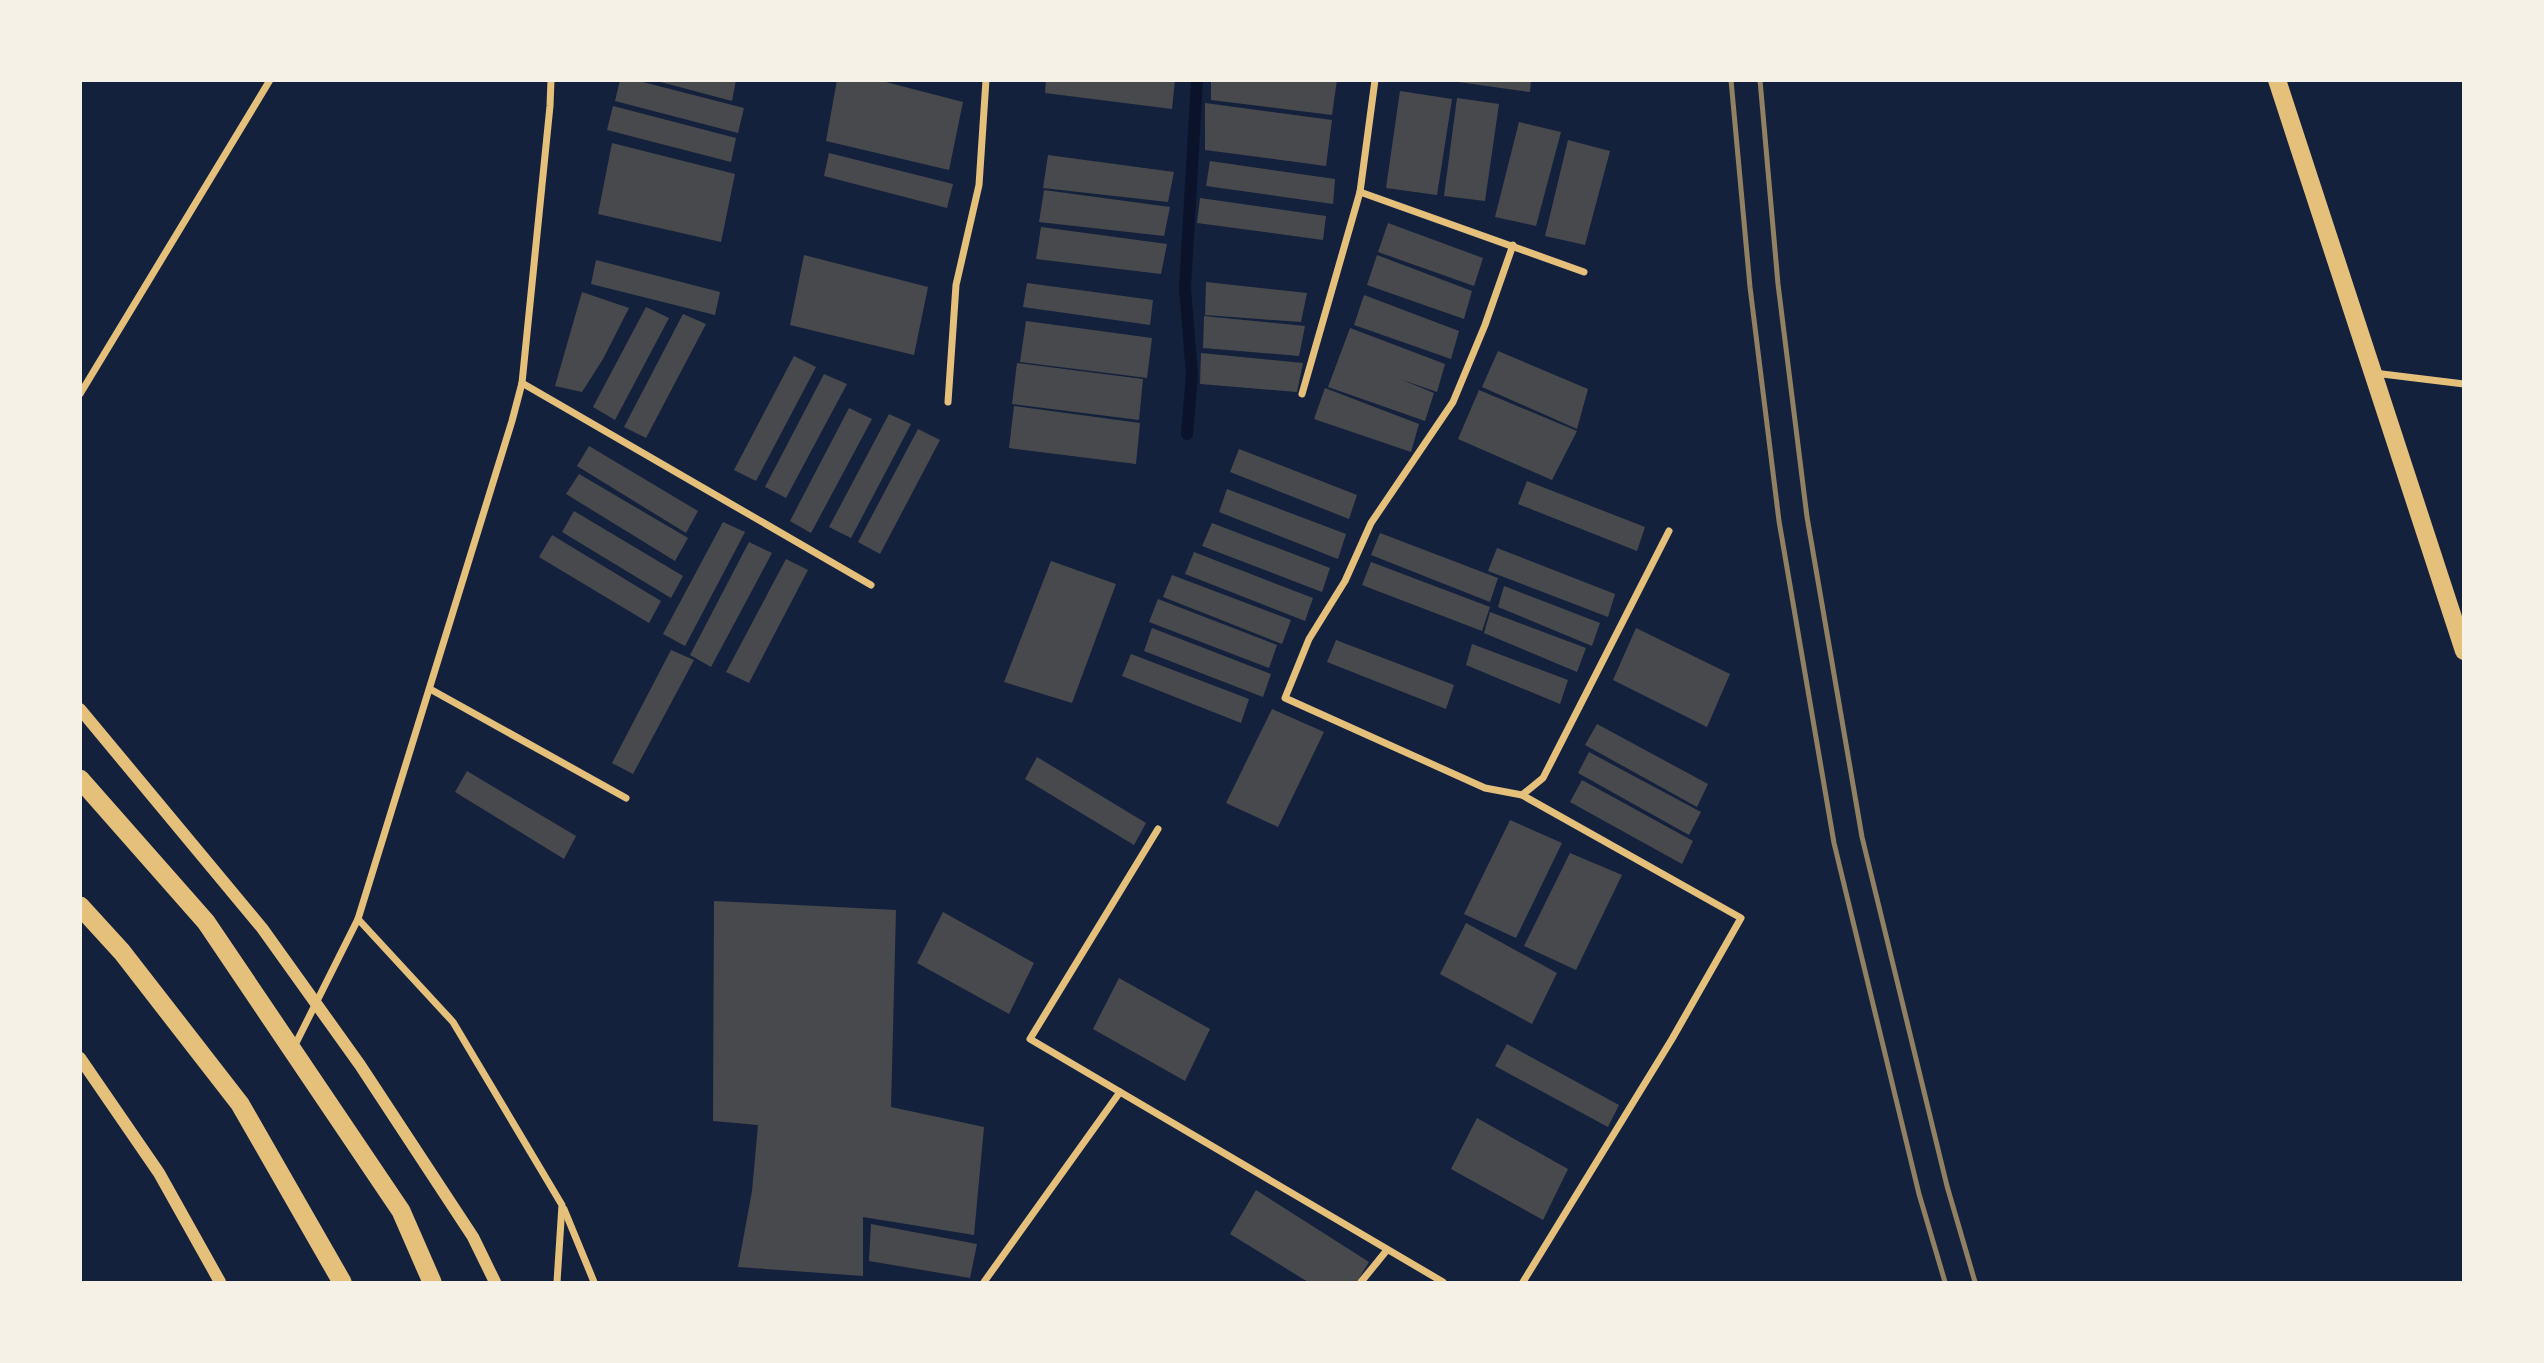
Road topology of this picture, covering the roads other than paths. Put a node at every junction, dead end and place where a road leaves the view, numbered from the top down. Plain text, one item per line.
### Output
1 (270, 80) edge
2 (551, 80) edge
3 (986, 80) edge
4 (1375, 80) edge
5 (2277, 80) edge
6 (1360, 192) junction
7 (1513, 245) junction
8 (1584, 272) dead end
9 (2373, 373) junction
10 (522, 383) junction
11 (2463, 384) edge
12 (80, 394) edge
13 (1302, 394) dead end
14 (948, 402) dead end
15 (1669, 531) dead end
16 (871, 585) dead end
17 (2463, 651) edge
18 (430, 689) junction
19 (80, 709) edge
20 (80, 779) edge
21 (1522, 795) junction
22 (626, 798) dead end
23 (1158, 829) dead end
24 (80, 906) edge
25 (358, 919) junction
26 (316, 1004) junction
27 (292, 1050) junction
28 (80, 1058) edge
29 (1120, 1092) junction
30 (562, 1205) junction
31 (1387, 1250) junction
32 (220, 1283) edge
33 (342, 1283) edge
34 (432, 1283) edge
35 (495, 1283) edge
36 (557, 1283) edge
37 (594, 1283) edge
38 (984, 1283) edge
39 (1361, 1283) edge
40 (1443, 1283) edge
41 (1523, 1283) edge

1 - 12 street
2 - 10 street
3 - 14 street
4 - 6 street
5 - 9 main road
6 - 7 street
6 - 13 street
7 - 8 street
7 - 21 street
9 - 11 street
9 - 17 main road
10 - 16 street
10 - 18 street
15 - 21 street
18 - 22 street
18 - 25 street
19 - 26 street
20 - 27 highway
21 - 41 street
23 - 29 street
24 - 33 highway
25 - 26 street
25 - 30 street
26 - 27 street
26 - 35 street
27 - 34 highway
28 - 32 street
29 - 31 street
29 - 38 street
30 - 36 street
30 - 37 street
31 - 39 street
31 - 40 street

